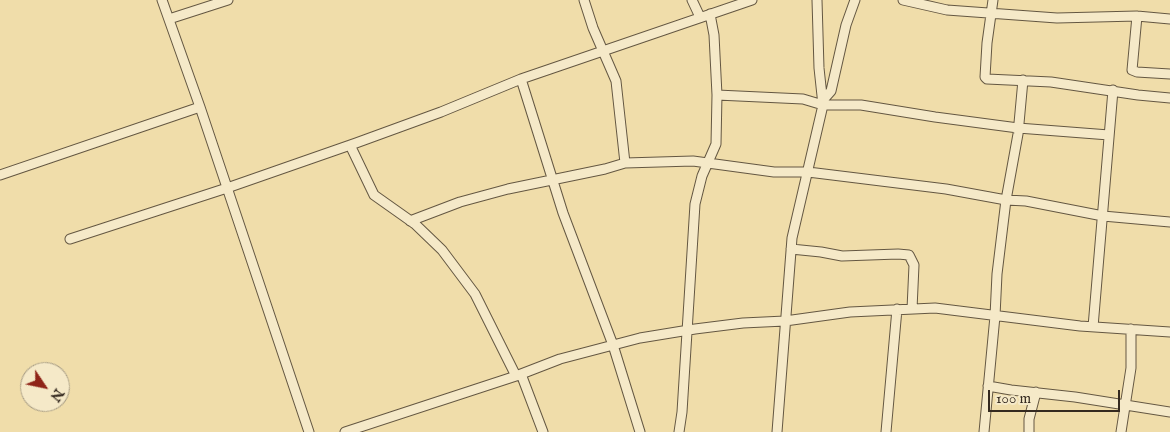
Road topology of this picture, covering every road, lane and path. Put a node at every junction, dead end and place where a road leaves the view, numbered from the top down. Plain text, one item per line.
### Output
1 (162, 0) edge
2 (228, 0) edge
3 (584, 0) edge
4 (692, 0) edge
5 (752, 0) edge
6 (817, 0) edge
7 (855, 0) edge
8 (903, 0) edge
9 (993, 0) edge
10 (991, 12) junction
11 (710, 14) junction
12 (1137, 16) junction
13 (700, 17) junction
14 (169, 19) junction
15 (1170, 19) edge
16 (603, 50) junction
17 (1170, 74) edge
18 (521, 79) junction
19 (1023, 80) junction
20 (1113, 90) junction
21 (717, 95) junction
22 (1170, 98) edge
23 (823, 102) junction
24 (200, 107) junction
25 (1018, 128) junction
26 (1109, 135) junction
27 (350, 145) junction
28 (625, 162) junction
29 (708, 163) junction
30 (808, 172) junction
31 (0, 174) edge
32 (554, 178) junction
33 (228, 188) junction
34 (1006, 200) junction
35 (1103, 216) junction
36 (410, 221) junction
37 (1170, 222) edge
38 (70, 239) dead end
39 (791, 249) junction
40 (897, 309) junction
41 (912, 309) junction
42 (995, 316) junction
43 (785, 321) junction
44 (1092, 327) junction
45 (1131, 329) junction
46 (686, 330) junction
47 (1170, 332) edge
48 (613, 345) junction
49 (519, 375) junction
50 (988, 386) junction
51 (1036, 392) junction
52 (1124, 406) junction
53 (1170, 412) edge
54 (309, 432) edge
55 (344, 432) edge
56 (543, 432) edge
57 (640, 432) edge
58 (679, 432) edge
59 (776, 432) edge
60 (886, 432) edge
61 (984, 432) edge
62 (1028, 432) edge
63 (1121, 432) edge

1 - 14 street
2 - 14 street
3 - 16 street
4 - 13 street
5 - 11 street
6 - 23 street
7 - 23 street
8 - 10 street
9 - 10 street
10 - 12 street
10 - 19 street
11 - 13 street
11 - 21 street
12 - 15 street
12 - 17 street
13 - 16 street
14 - 24 street
16 - 18 street
16 - 28 street
18 - 27 street
18 - 32 street
19 - 20 street
19 - 25 street
20 - 22 street
20 - 26 street
21 - 23 street
21 - 29 street
23 - 25 street
23 - 30 street
24 - 31 street
24 - 33 street
25 - 26 street
25 - 34 street
26 - 35 street
27 - 33 street
27 - 36 street
28 - 29 street
28 - 32 street
29 - 30 street
29 - 46 street
30 - 34 street
30 - 39 street
32 - 36 street
32 - 48 street
33 - 38 street
33 - 54 street
34 - 35 street
34 - 42 street
35 - 37 street
35 - 44 street
36 - 49 street
39 - 41 street
39 - 43 street
40 - 41 street
40 - 43 street
40 - 60 street
41 - 42 street
42 - 44 street
42 - 50 street
43 - 46 street
43 - 59 street
44 - 45 street
45 - 47 street
45 - 52 street
46 - 48 street
46 - 58 street
48 - 49 street
48 - 57 street
49 - 55 street
49 - 56 street
50 - 51 street
50 - 61 street
51 - 52 street
51 - 62 street
52 - 53 street
52 - 63 street

